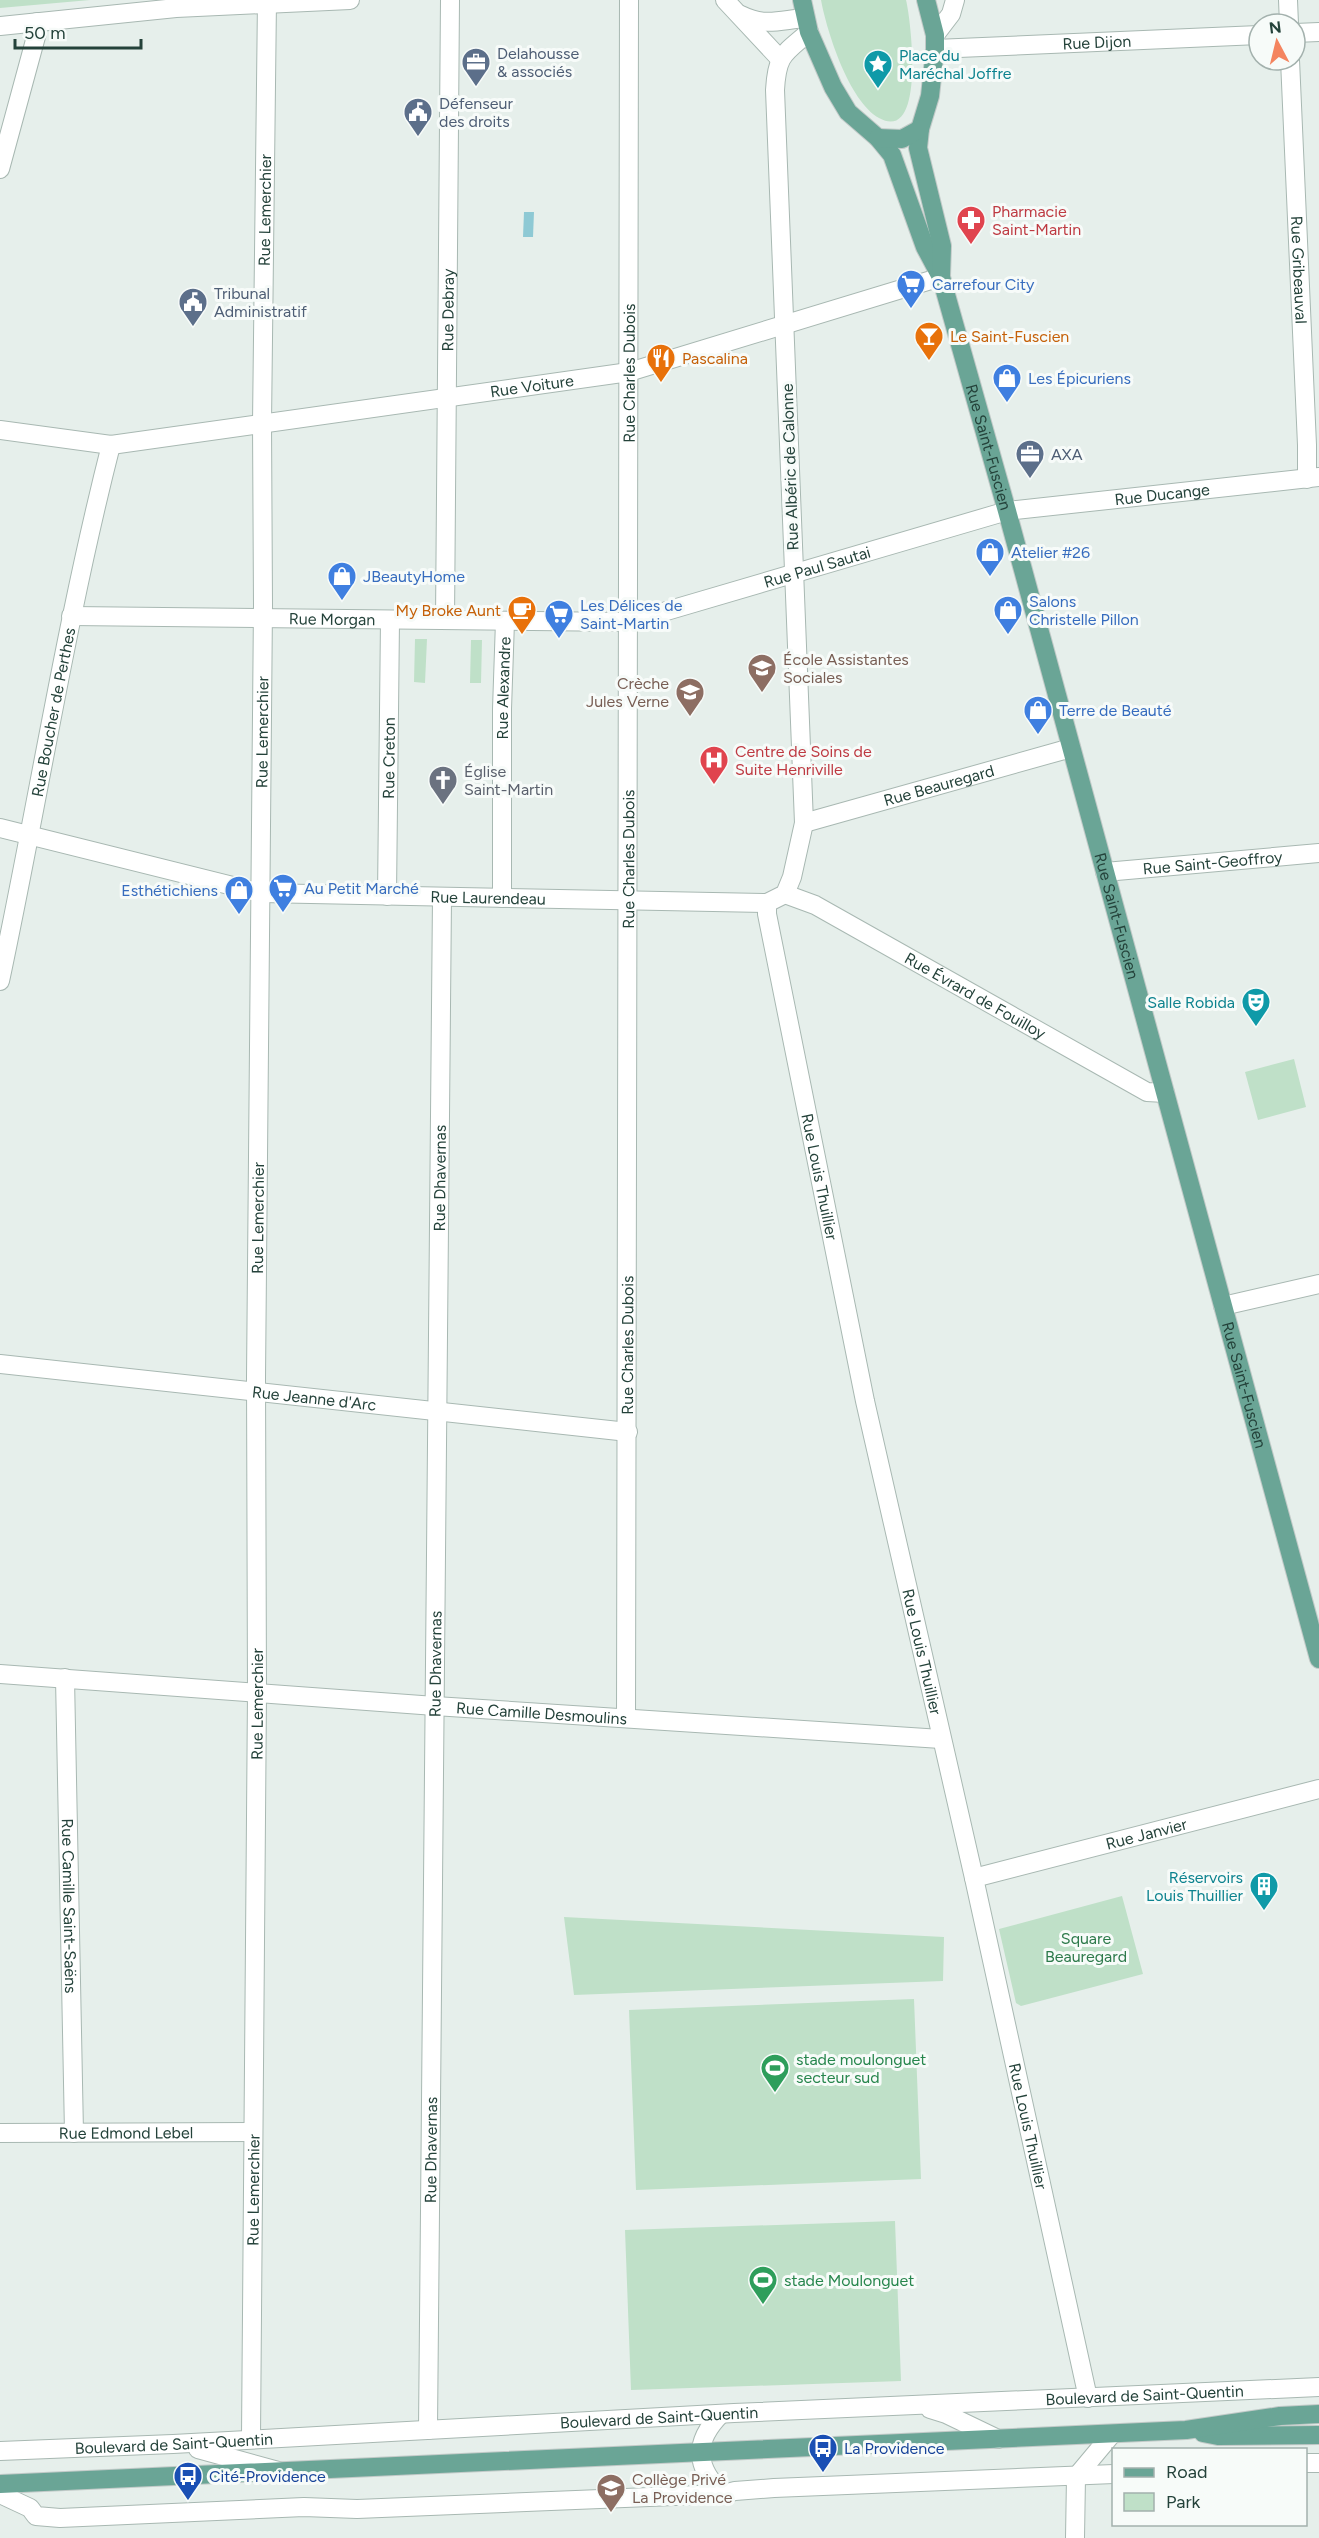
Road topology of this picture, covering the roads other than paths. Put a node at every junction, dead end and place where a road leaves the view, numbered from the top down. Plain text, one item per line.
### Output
1 (350, 0) edge
2 (450, 0) edge
3 (629, 0) edge
4 (725, 0) edge
5 (926, 0) edge
6 (955, 0) edge
7 (267, 2) edge
8 (739, 15) junction
9 (806, 17) edge
10 (37, 22) junction
11 (0, 26) edge
12 (1247, 34) edge
13 (935, 42) junction
14 (780, 59) junction
15 (1291, 72) edge
16 (920, 129) junction
17 (878, 138) junction
18 (0, 170) edge
19 (941, 277) junction
20 (784, 325) junction
21 (629, 372) junction
22 (447, 398) junction
23 (262, 423) junction
24 (0, 430) edge
25 (111, 445) junction
26 (1313, 478) edge
27 (1007, 511) junction
28 (795, 573) junction
29 (71, 616) junction
30 (263, 618) junction
31 (390, 620) junction
32 (445, 620) junction
33 (505, 621) junction
34 (629, 622) junction
35 (1071, 748) junction
36 (804, 823) junction
37 (0, 828) edge
38 (30, 836) junction
39 (1319, 853) edge
40 (1105, 872) junction
41 (261, 892) junction
42 (785, 894) junction
43 (387, 896) junction
44 (442, 897) junction
45 (502, 898) junction
46 (629, 900) junction
47 (767, 903) junction
48 (0, 981) edge
49 (1165, 1093) junction
50 (1319, 1284) edge
51 (1223, 1306) junction
52 (0, 1364) edge
53 (256, 1392) junction
54 (438, 1411) junction
55 (628, 1432) junction
56 (1319, 1659) edge
57 (0, 1674) edge
58 (65, 1678) junction
59 (257, 1693) junction
60 (435, 1706) junction
61 (626, 1718) junction
62 (941, 1739) junction
63 (1319, 1789) edge
64 (974, 1878) junction
65 (253, 2132) junction
66 (0, 2133) edge
67 (74, 2133) junction
68 (1319, 2387) edge
69 (1088, 2398) junction
70 (917, 2406) junction
71 (721, 2414) junction
72 (1319, 2414) edge
73 (428, 2430) junction
74 (1186, 2430) junction
75 (1112, 2434) junction
76 (1318, 2435) edge
77 (251, 2438) junction
78 (998, 2439) junction
79 (173, 2444) junction
80 (2, 2452) edge
81 (700, 2452) junction
82 (280, 2471) junction
83 (1112, 2475) edge
84 (1076, 2477) junction
85 (0, 2484) edge
86 (0, 2494) edge
87 (723, 2494) junction
88 (1075, 2538) edge

1 - 7 street
2 - 22 street, Rue Debray
3 - 21 street, Rue Charles Dubois
4 - 8 street
5 - 13 main road
6 - 13 street
7 - 10 street
7 - 23 street, Rue Lemerchier
8 - 9 street
8 - 14 street
9 - 14 street
9 - 17 main road
10 - 11 street
10 - 18 street
12 - 13 street, Rue Dijon
13 - 16 main road
14 - 20 street, Rue Albéric de Calonne
15 - 26 street, Rue Gribeauval
16 - 17 main road
16 - 19 main road, Rue Saint-Fuscien
17 - 19 main road, Rue Saint-Fuscien
19 - 20 street, Rue Voiture
19 - 27 main road, Rue Saint-Fuscien
20 - 21 street, Rue Voiture
20 - 28 street, Rue Albéric de Calonne
21 - 22 street, Rue Voiture
21 - 34 street, Rue Charles Dubois
22 - 23 street, Rue Voiture
22 - 32 street, Rue Debray
23 - 25 street, Rue Voiture
23 - 30 street, Rue Lemerchier
24 - 25 street, Rue Voiture
25 - 29 street, Rue Boucher de Perthes
26 - 27 street, Rue Ducange
27 - 28 street, Rue Paul Sautai
27 - 35 main road, Rue Saint-Fuscien
28 - 34 street, Rue Paul Sautai
28 - 36 street, Rue Albéric de Calonne
29 - 30 street, Rue Morgan
29 - 38 street, Rue Boucher de Perthes
30 - 31 street, Rue Morgan
30 - 41 street, Rue Lemerchier
31 - 32 street, Rue Morgan
31 - 43 street, Rue Creton
32 - 33 street, Rue Morgan
33 - 34 street, Rue Morgan
33 - 45 street, Rue Alexandre
34 - 46 street, Rue Charles Dubois
35 - 36 street, Rue Beauregard
35 - 40 main road, Rue Saint-Fuscien
36 - 42 street, Rue Albéric de Calonne
37 - 38 street, Rue Laurendeau
38 - 41 street, Rue Laurendeau
38 - 48 street, Rue Boucher de Perthes
39 - 40 street, Rue Saint-Geoffroy
40 - 49 main road, Rue Saint-Fuscien
41 - 43 street, Rue Laurendeau
41 - 53 street, Rue Lemerchier
42 - 47 street
42 - 49 street, Rue Évrard de Fouilloy
43 - 44 street, Rue Laurendeau
44 - 45 street, Rue Laurendeau
44 - 54 street, Rue Dhavernas
45 - 46 street, Rue Laurendeau
46 - 47 street, Rue Laurendeau
46 - 55 street, Rue Charles Dubois
47 - 62 street, Rue Louis Thuillier
49 - 51 main road, Rue Saint-Fuscien
50 - 51 street
51 - 56 main road, Rue Saint-Fuscien
52 - 53 street, Rue Jeanne d'Arc
53 - 54 street, Rue Jeanne d'Arc
53 - 59 street, Rue Lemerchier
54 - 55 street, Rue Jeanne d'Arc
54 - 60 street, Rue Dhavernas
55 - 61 street, Rue Charles Dubois
57 - 58 street, Rue Camille Desmoulins
58 - 59 street, Rue Camille Desmoulins
58 - 67 street, Rue Camille Saint-Saëns
59 - 60 street, Rue Camille Desmoulins
59 - 65 street, Rue Lemerchier
60 - 61 street, Rue Camille Desmoulins
60 - 73 street, Rue Dhavernas
61 - 62 street, Rue Camille Desmoulins
62 - 64 street, Rue Louis Thuillier
63 - 64 street, Rue Janvier
64 - 69 street, Rue Louis Thuillier
65 - 67 street, Rue Edmond Lebel
65 - 77 street, Rue Lemerchier
66 - 67 street, Rue Edmond Lebel
68 - 69 street, Boulevard de Saint-Quentin
69 - 70 street, Boulevard de Saint-Quentin
70 - 71 street, Boulevard de Saint-Quentin
70 - 78 street
71 - 73 street, Boulevard de Saint-Quentin
71 - 81 street
72 - 74 main road, Boulevard de Saint-Quentin
73 - 77 street, Boulevard de Saint-Quentin
74 - 75 main road, Boulevard de Saint-Quentin
74 - 76 main road, Boulevard de Saint-Quentin
75 - 78 main road, Boulevard de Saint-Quentin
75 - 84 street
77 - 79 street, Boulevard de Saint-Quentin
78 - 81 main road, Boulevard de Saint-Quentin
79 - 80 street, Boulevard de Saint-Quentin
79 - 82 street
81 - 82 main road, Boulevard de Saint-Quentin
81 - 87 street
82 - 85 main road, Boulevard de Saint-Quentin
83 - 84 street
84 - 87 street
84 - 88 street
86 - 87 street

